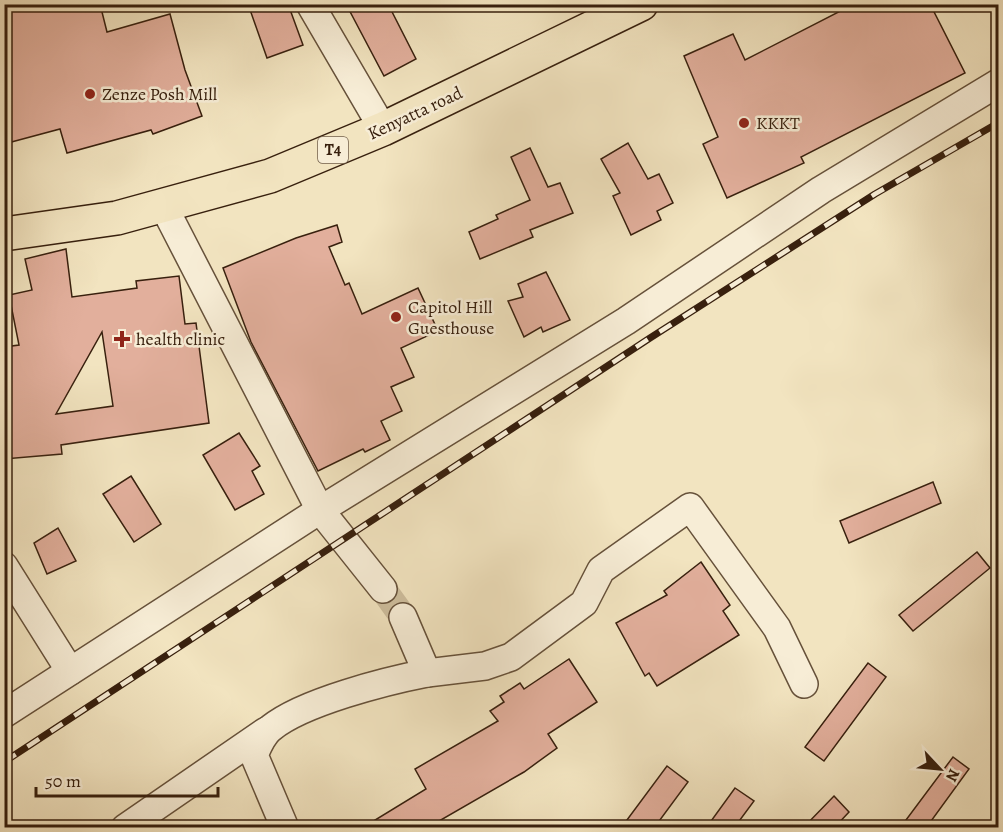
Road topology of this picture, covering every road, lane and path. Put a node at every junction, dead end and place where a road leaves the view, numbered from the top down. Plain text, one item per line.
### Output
1 (310, 4) edge
2 (641, 4) edge
3 (999, 83) edge
4 (383, 129) junction
5 (164, 207) junction
6 (4, 234) edge
7 (320, 510) junction
8 (4, 566) edge
9 (383, 589) tunnel mouth
10 (403, 618) tunnel mouth
11 (70, 671) junction
12 (427, 673) junction
13 (804, 684) dead end
14 (4, 714) edge
15 (269, 729) junction
16 (125, 828) edge
17 (285, 828) edge

1 - 4 street
2 - 4 highway, Kenyatta road / T4
3 - 7 street
4 - 5 highway, Kenyatta road / T4
5 - 6 highway, Kenyatta road / T4
5 - 7 street
7 - 9 street
7 - 11 street
8 - 11 street
10 - 12 street
11 - 14 street
12 - 13 street
12 - 15 street
15 - 16 street
15 - 17 street

